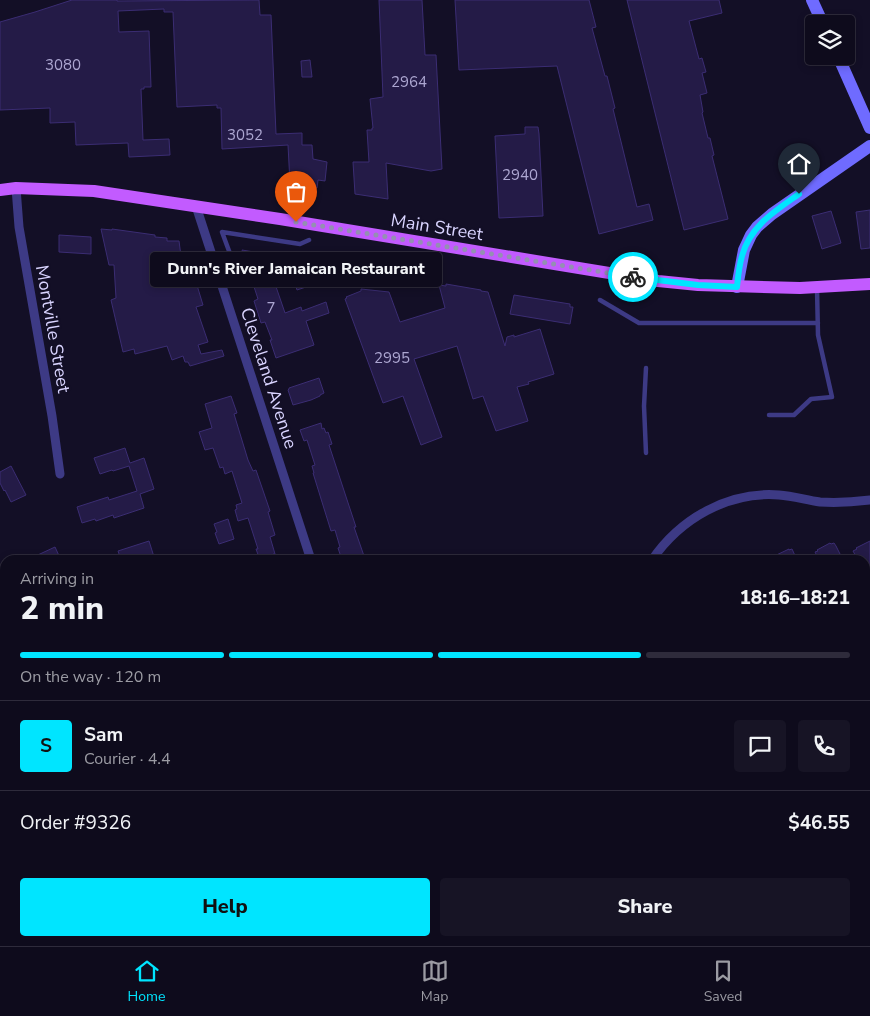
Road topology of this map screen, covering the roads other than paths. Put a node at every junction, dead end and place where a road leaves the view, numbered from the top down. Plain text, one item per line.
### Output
1 (812, 0) edge
2 (819, 15) edge
3 (842, 65) edge
4 (870, 128) edge
5 (870, 146) edge
6 (16, 188) junction
7 (0, 190) edge
8 (196, 206) junction
9 (309, 240) dead end
10 (232, 259) junction
11 (215, 265) junction
12 (870, 284) edge
13 (240, 285) dead end
14 (737, 287) junction
15 (817, 287) junction
16 (600, 300) dead end
17 (818, 323) junction
18 (646, 368) dead end
19 (769, 415) dead end
20 (646, 453) dead end
21 (60, 474) dead end
22 (870, 500) edge
23 (309, 555) edge
24 (656, 555) edge

1 - 2 main road
3 - 4 main road
5 - 14 main road
6 - 7 main road, Main Street
6 - 8 main road, Main Street
6 - 21 street, Montville Street
8 - 11 street, Cleveland Avenue
8 - 14 main road, Main Street
9 - 10 lane
10 - 11 lane
10 - 13 lane
11 - 23 street, Cleveland Avenue
12 - 15 main road, Main Street
14 - 15 main road, Main Street
15 - 17 lane
16 - 17 lane
17 - 19 lane
18 - 20 lane
22 - 24 street

